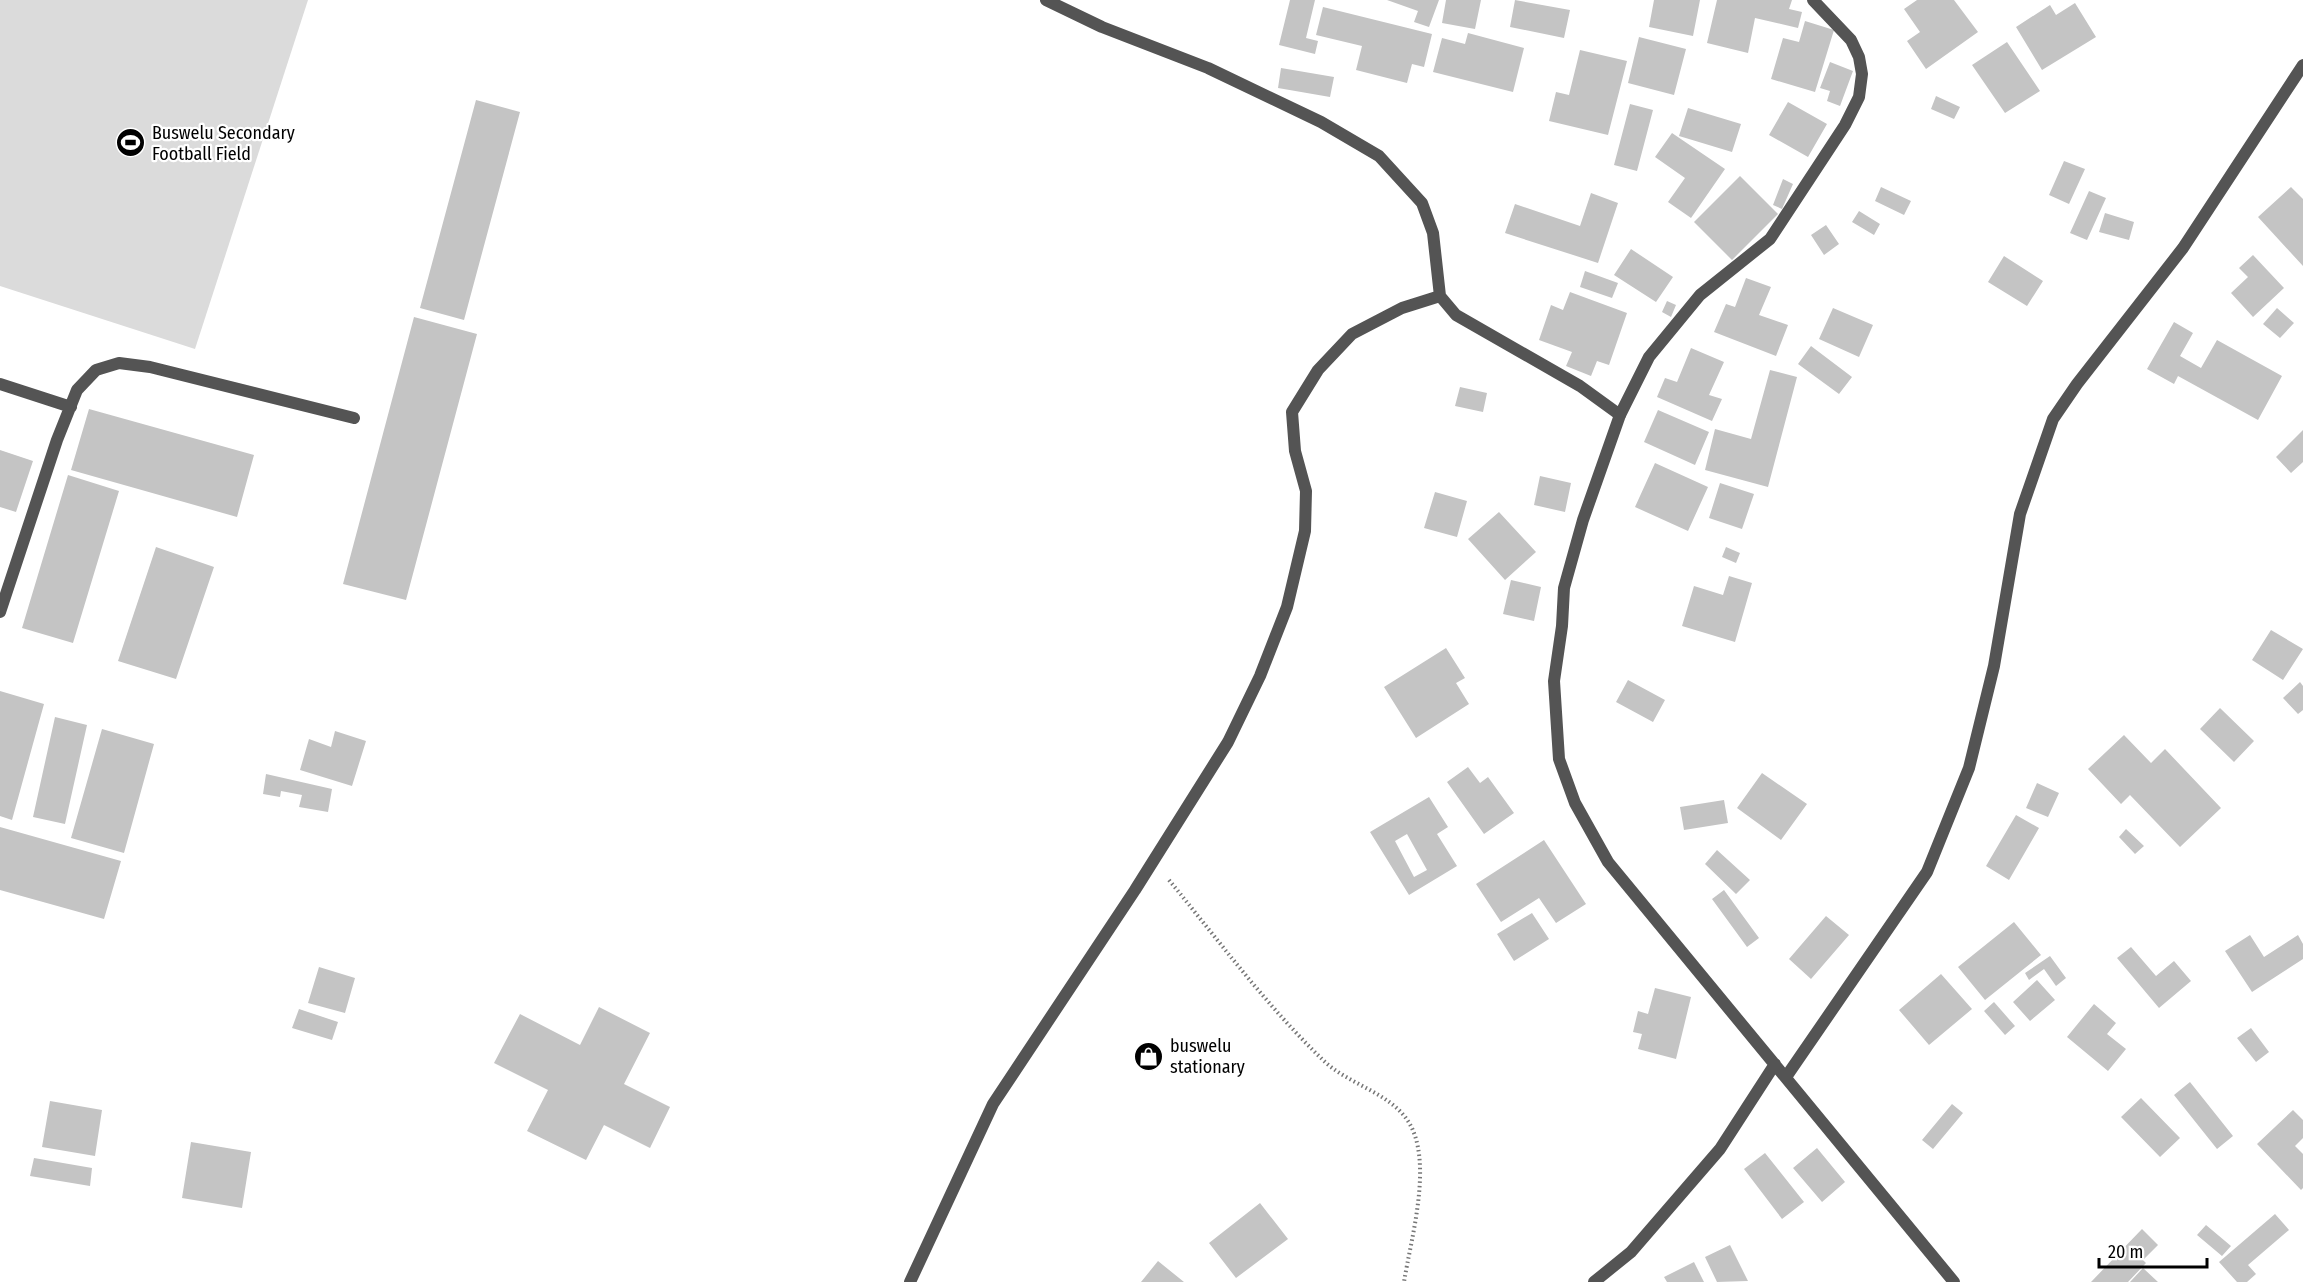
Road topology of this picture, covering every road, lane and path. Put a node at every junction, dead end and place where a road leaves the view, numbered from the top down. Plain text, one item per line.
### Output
1 (1046, 0) edge
2 (1813, 0) edge
3 (2303, 65) edge
4 (1440, 296) junction
5 (0, 384) edge
6 (71, 406) junction
7 (1620, 415) junction
8 (354, 418) dead end
9 (0, 612) edge
10 (1154, 860) junction
11 (1775, 1064) junction
12 (1786, 1077) junction
13 (910, 1282) edge
14 (1404, 1282) edge
15 (1593, 1282) edge
16 (1954, 1282) edge

1 - 4 street
2 - 7 street
3 - 12 street
4 - 7 street
4 - 10 street
5 - 6 street
6 - 8 street
6 - 9 street
7 - 11 street
10 - 13 street
10 - 14 path
11 - 12 street
11 - 15 street
12 - 16 street

